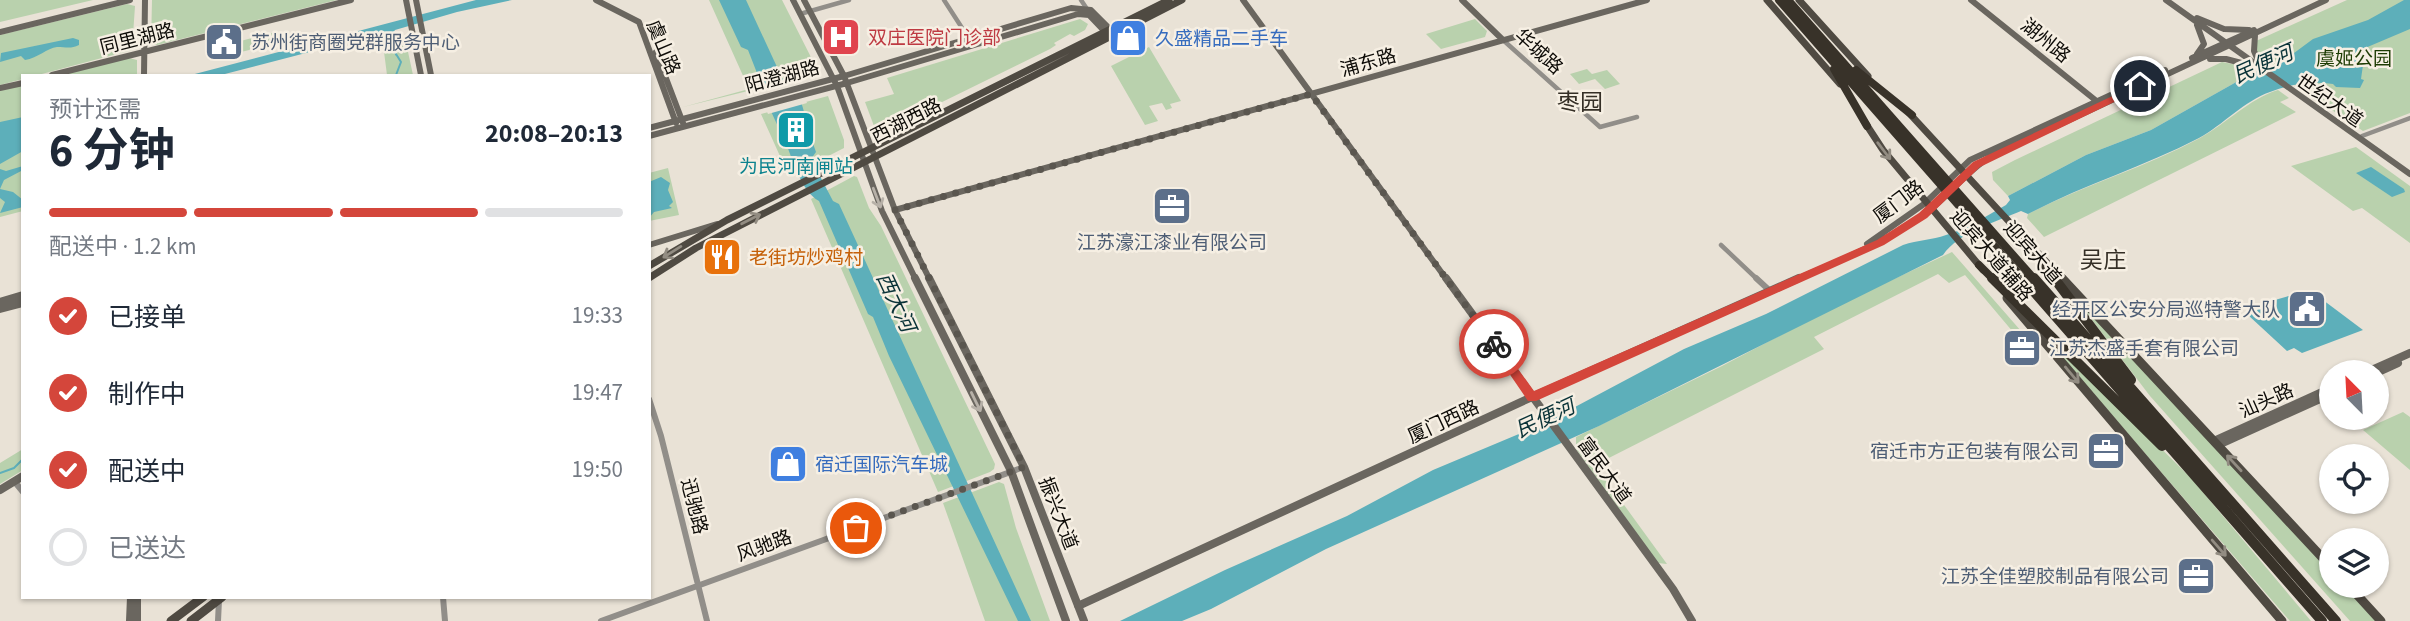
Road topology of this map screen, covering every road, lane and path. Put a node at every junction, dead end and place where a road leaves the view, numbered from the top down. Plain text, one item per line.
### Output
1 (115, 0) edge
2 (130, 0) edge
3 (142, 0) edge
4 (351, 0) edge
5 (406, 0) edge
6 (416, 0) edge
7 (598, 0) edge
8 (793, 0) edge
9 (804, 0) edge
10 (849, 0) edge
11 (944, 0) edge
12 (1081, 0) edge
13 (1169, 0) edge
14 (1182, 0) edge
15 (1242, 0) edge
16 (1462, 0) edge
17 (1647, 0) edge
18 (1767, 0) edge
19 (1799, 0) edge
20 (1973, 0) edge
21 (2166, 0) edge
22 (2171, 0) edge
23 (2317, 0) edge
24 (2326, 0) edge
25 (1783, 1) edge
26 (1086, 7) junction
27 (810, 11) junction
28 (800, 14) junction
29 (1093, 18) junction
30 (2194, 18) junction
31 (0, 30) edge
32 (2255, 32) junction
33 (1110, 33) junction
34 (1503, 40) junction
35 (971, 42) junction
36 (1826, 43) junction
37 (2229, 45) junction
38 (142, 53) junction
39 (2195, 59) junction
40 (2261, 68) junction
41 (56, 74) edge
42 (142, 74) edge
43 (421, 74) edge
44 (431, 74) edge
45 (845, 80) junction
46 (21, 83) edge
47 (835, 83) junction
48 (0, 88) edge
49 (2291, 90) junction
50 (1311, 94) junction
51 (2100, 102) junction
52 (755, 104) junction
53 (1912, 115) junction
54 (1637, 117) dead end
55 (2410, 118) edge
56 (680, 124) junction
57 (1894, 125) junction
58 (1867, 126) junction
59 (651, 128) edge
60 (651, 135) edge
61 (2362, 136) junction
62 (872, 152) junction
63 (861, 158) junction
64 (1964, 170) junction
65 (2410, 172) edge
66 (799, 189) junction
67 (1928, 206) junction
68 (895, 210) junction
69 (727, 220) junction
70 (2022, 236) junction
71 (651, 244) edge
72 (1721, 245) dead end
73 (1861, 249) joint
74 (1979, 265) junction
75 (2015, 265) junction
76 (651, 266) edge
77 (651, 277) edge
78 (1769, 290) junction
79 (21, 296) edge
80 (0, 302) edge
81 (21, 304) edge
82 (0, 309) edge
83 (2410, 355) edge
84 (2389, 363) edge
85 (2389, 366) edge
86 (2319, 394) edge
87 (1532, 397) junction
88 (2319, 399) edge
89 (651, 405) edge
90 (2216, 443) junction
91 (1024, 467) junction
92 (1011, 471) junction
93 (19, 480) edge
94 (2221, 490) junction
95 (0, 492) edge
96 (2217, 501) junction
97 (2319, 554) edge
98 (698, 586) junction
99 (2360, 598) edge
100 (131, 599) edge
101 (137, 599) edge
102 (200, 599) edge
103 (219, 599) edge
104 (220, 599) edge
105 (443, 599) edge
106 (1078, 606) junction
107 (130, 621) edge
108 (137, 621) edge
109 (171, 621) edge
110 (191, 621) edge
111 (218, 621) edge
112 (445, 621) edge
113 (601, 621) edge
114 (708, 621) edge
115 (1066, 621) edge
116 (1084, 621) edge
117 (1692, 621) edge
118 (2282, 621) edge
119 (2320, 621) edge
120 (2337, 621) edge
121 (2381, 621) edge

1 - 31 street
2 - 31 street
3 - 38 street
4 - 38 street, 同里湖路
5 - 43 street
6 - 44 street
7 - 56 street, 虞山路
8 - 28 street, 振兴大道
9 - 27 street, 振兴大道
10 - 27 street
11 - 35 street
12 - 26 street
13 - 33 main road, 西湖西路
14 - 33 main road, 西湖西路
15 - 50 street, 富民大道
16 - 34 street, 华城路
17 - 34 street, 浦东路
18 - 58 main road, 迎宾大道辅路
19 - 53 main road, 迎宾大道辅路
20 - 51 street, 湖州路
21 - 30 street, 世纪大道
22 - 30 street, 世纪大道
23 - 32 street, 厦门路
24 - 32 street, 厦门路
25 - 36 highway, 迎宾大道
25 - 57 highway, 迎宾大道
25 - 58 highway
26 - 29 street
26 - 33 street
26 - 35 street, 阳澄湖路
27 - 28 street
27 - 45 street, 振兴大道
28 - 47 street, 振兴大道
29 - 33 street
29 - 35 street, 阳澄湖路
30 - 32 street
30 - 37 street, 世纪大道
30 - 39 street
32 - 37 street, 厦门路
32 - 40 street
33 - 62 main road, 西湖西路
34 - 50 street, 浦东路
34 - 54 street, 华城路
35 - 45 street, 阳澄湖路
36 - 53 highway
36 - 57 highway, 迎宾大道
37 - 39 street, 厦门路
37 - 40 street, 世纪大道
38 - 41 street, 同里湖路
38 - 42 street
39 - 40 street
39 - 51 street, 厦门路
40 - 49 street, 世纪大道
45 - 47 street, 阳澄湖路
45 - 62 street, 振兴大道
46 - 48 street
47 - 52 street, 阳澄湖路
47 - 52 street, 阳澄湖路
47 - 63 street, 振兴大道
49 - 61 street, 世纪大道
49 - 65 street, 世纪大道
50 - 68 street, 浦东路
50 - 87 street, 富民大道
51 - 64 street, 厦门路
52 - 56 street, 阳澄湖路
53 - 64 main road, 迎宾大道辅路
55 - 61 street
56 - 59 street, 阳澄湖路
56 - 60 street, 阳澄湖路
57 - 75 highway, 迎宾大道
58 -> 67 main road, 迎宾大道辅路
61 - 65 street, 世纪大道
62 - 63 main road, 西湖西路
62 - 68 street, 振兴大道
63 - 66 main road, 西湖西路
63 -> 92 street, 振兴大道
64 - 67 street, 厦门路
64 - 70 main road, 迎宾大道辅路
66 - 69 main road, 西湖西路
77 -> 66 main road, 西湖西路
67 - 73 street, 厦门路
67 - 74 main road, 迎宾大道辅路
68 - 91 street, 振兴大道
69 - 71 street
69 -> 76 main road, 西湖西路
70 - 90 main road, 迎宾大道辅路
70 - 94 highway
72 - 78 street
73 - 78 street, 厦门西路
74 - 96 highway
74 -> 118 main road, 迎宾大道辅路
75 - 94 highway, 迎宾大道
75 - 96 highway, 迎宾大道
78 - 87 street, 厦门西路
79 - 80 street
81 - 82 street
83 - 84 street
83 - 85 street
86 - 90 street, 汕头路
87 - 106 street, 厦门西路
87 - 117 street, 富民大道
88 - 90 street, 汕头路
89 - 98 street, 迅驰路
97 -> 90 main road, 迎宾大道辅路
91 - 92 street, 风驰路
91 - 106 street, 振兴大道
92 - 98 street, 风驰路
92 - 115 street, 振兴大道
93 - 95 street
94 - 120 highway, 迎宾大道
96 - 119 highway, 迎宾大道
98 - 113 street, 风驰路
98 - 114 street, 迅驰路
99 - 121 main road
100 - 107 street
101 - 108 street
102 - 109 main road
103 - 110 main road
104 - 111 street
105 - 112 street
106 - 116 street, 振兴大道

